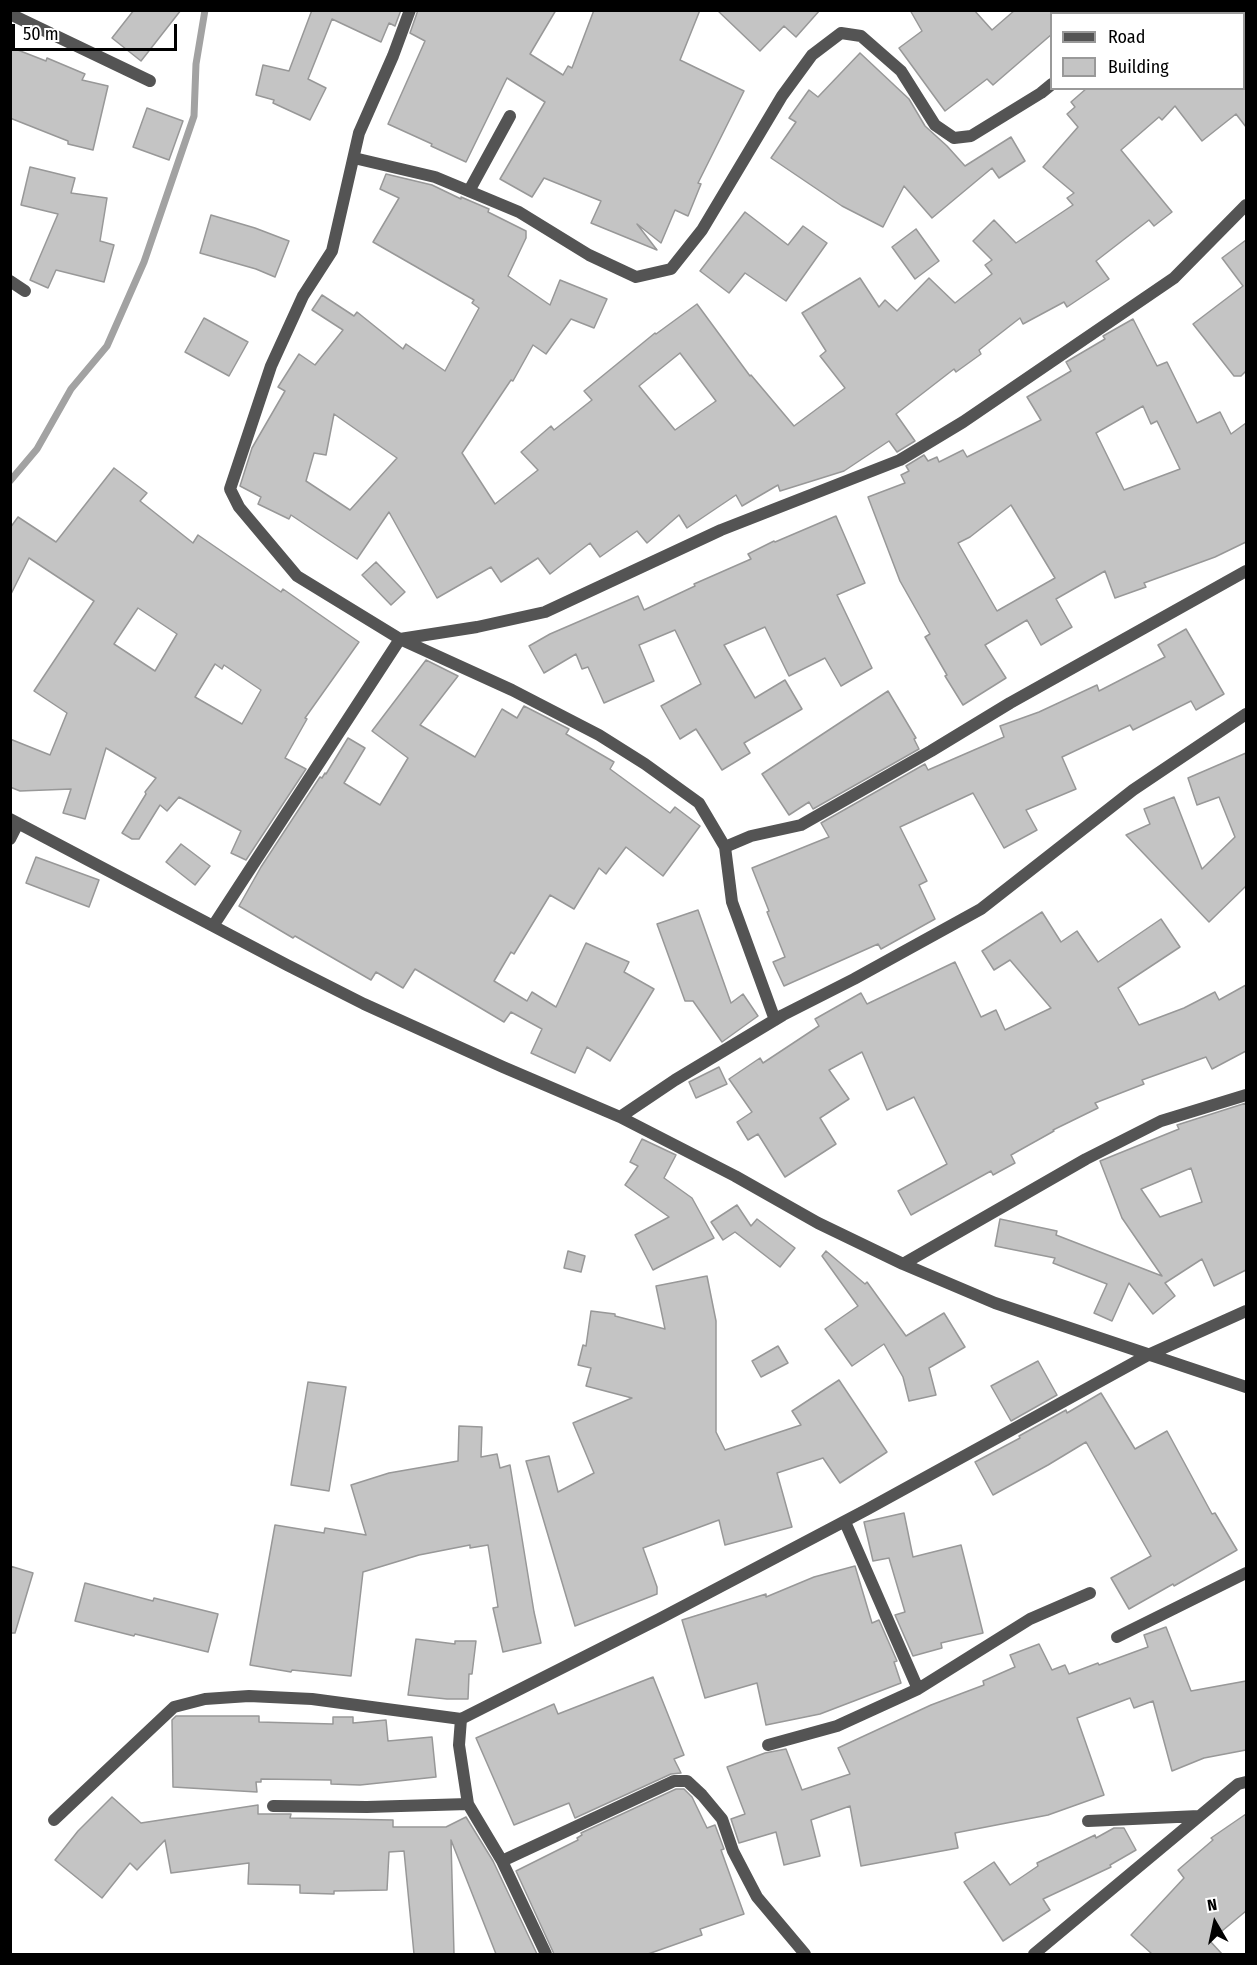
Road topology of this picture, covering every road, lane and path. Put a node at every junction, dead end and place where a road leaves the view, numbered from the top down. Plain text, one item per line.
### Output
1 (410, 10) edge
2 (10, 14) edge
3 (150, 81) dead end
4 (1050, 86) edge
5 (510, 116) dead end
6 (354, 158) junction
7 (468, 191) junction
8 (1246, 205) edge
9 (10, 281) edge
10 (25, 291) dead end
11 (1246, 571) edge
12 (400, 639) junction
13 (1246, 714) edge
14 (14, 821) edge
15 (10, 839) edge
16 (725, 847) junction
17 (213, 926) junction
18 (775, 1020) junction
19 (1246, 1095) edge
20 (620, 1117) junction
21 (903, 1264) junction
22 (1246, 1311) edge
23 (1148, 1355) junction
24 (1246, 1387) edge
25 (845, 1521) junction
26 (1246, 1573) edge
27 (1090, 1593) dead end
28 (1117, 1637) dead end
29 (918, 1689) junction
30 (461, 1719) junction
31 (768, 1745) dead end
32 (1244, 1786) edge
33 (468, 1804) junction
34 (273, 1806) dead end
35 (1199, 1816) junction
36 (54, 1820) dead end
37 (1088, 1821) dead end
38 (502, 1861) junction
39 (546, 1954) edge
40 (805, 1954) edge
41 (1034, 1954) edge

1 - 6 street
2 - 3 street
4 - 7 street
5 - 7 street
6 - 7 street
6 - 12 street
8 - 12 street
9 - 10 street
11 - 16 street
12 - 16 street
12 - 17 street
13 - 18 street
14 - 15 street
14 - 17 street
16 - 18 street
17 - 20 street
18 - 20 street
19 - 21 street
20 - 21 street
21 - 23 street
22 - 23 street
23 - 24 street
23 - 25 street
25 - 29 street
25 - 30 street
26 - 28 street
27 - 29 street
29 - 31 street
30 - 33 street
30 - 36 street
32 - 35 street
33 - 34 street
33 - 38 street
35 - 37 street
35 - 41 street
38 - 39 street
38 - 40 street

